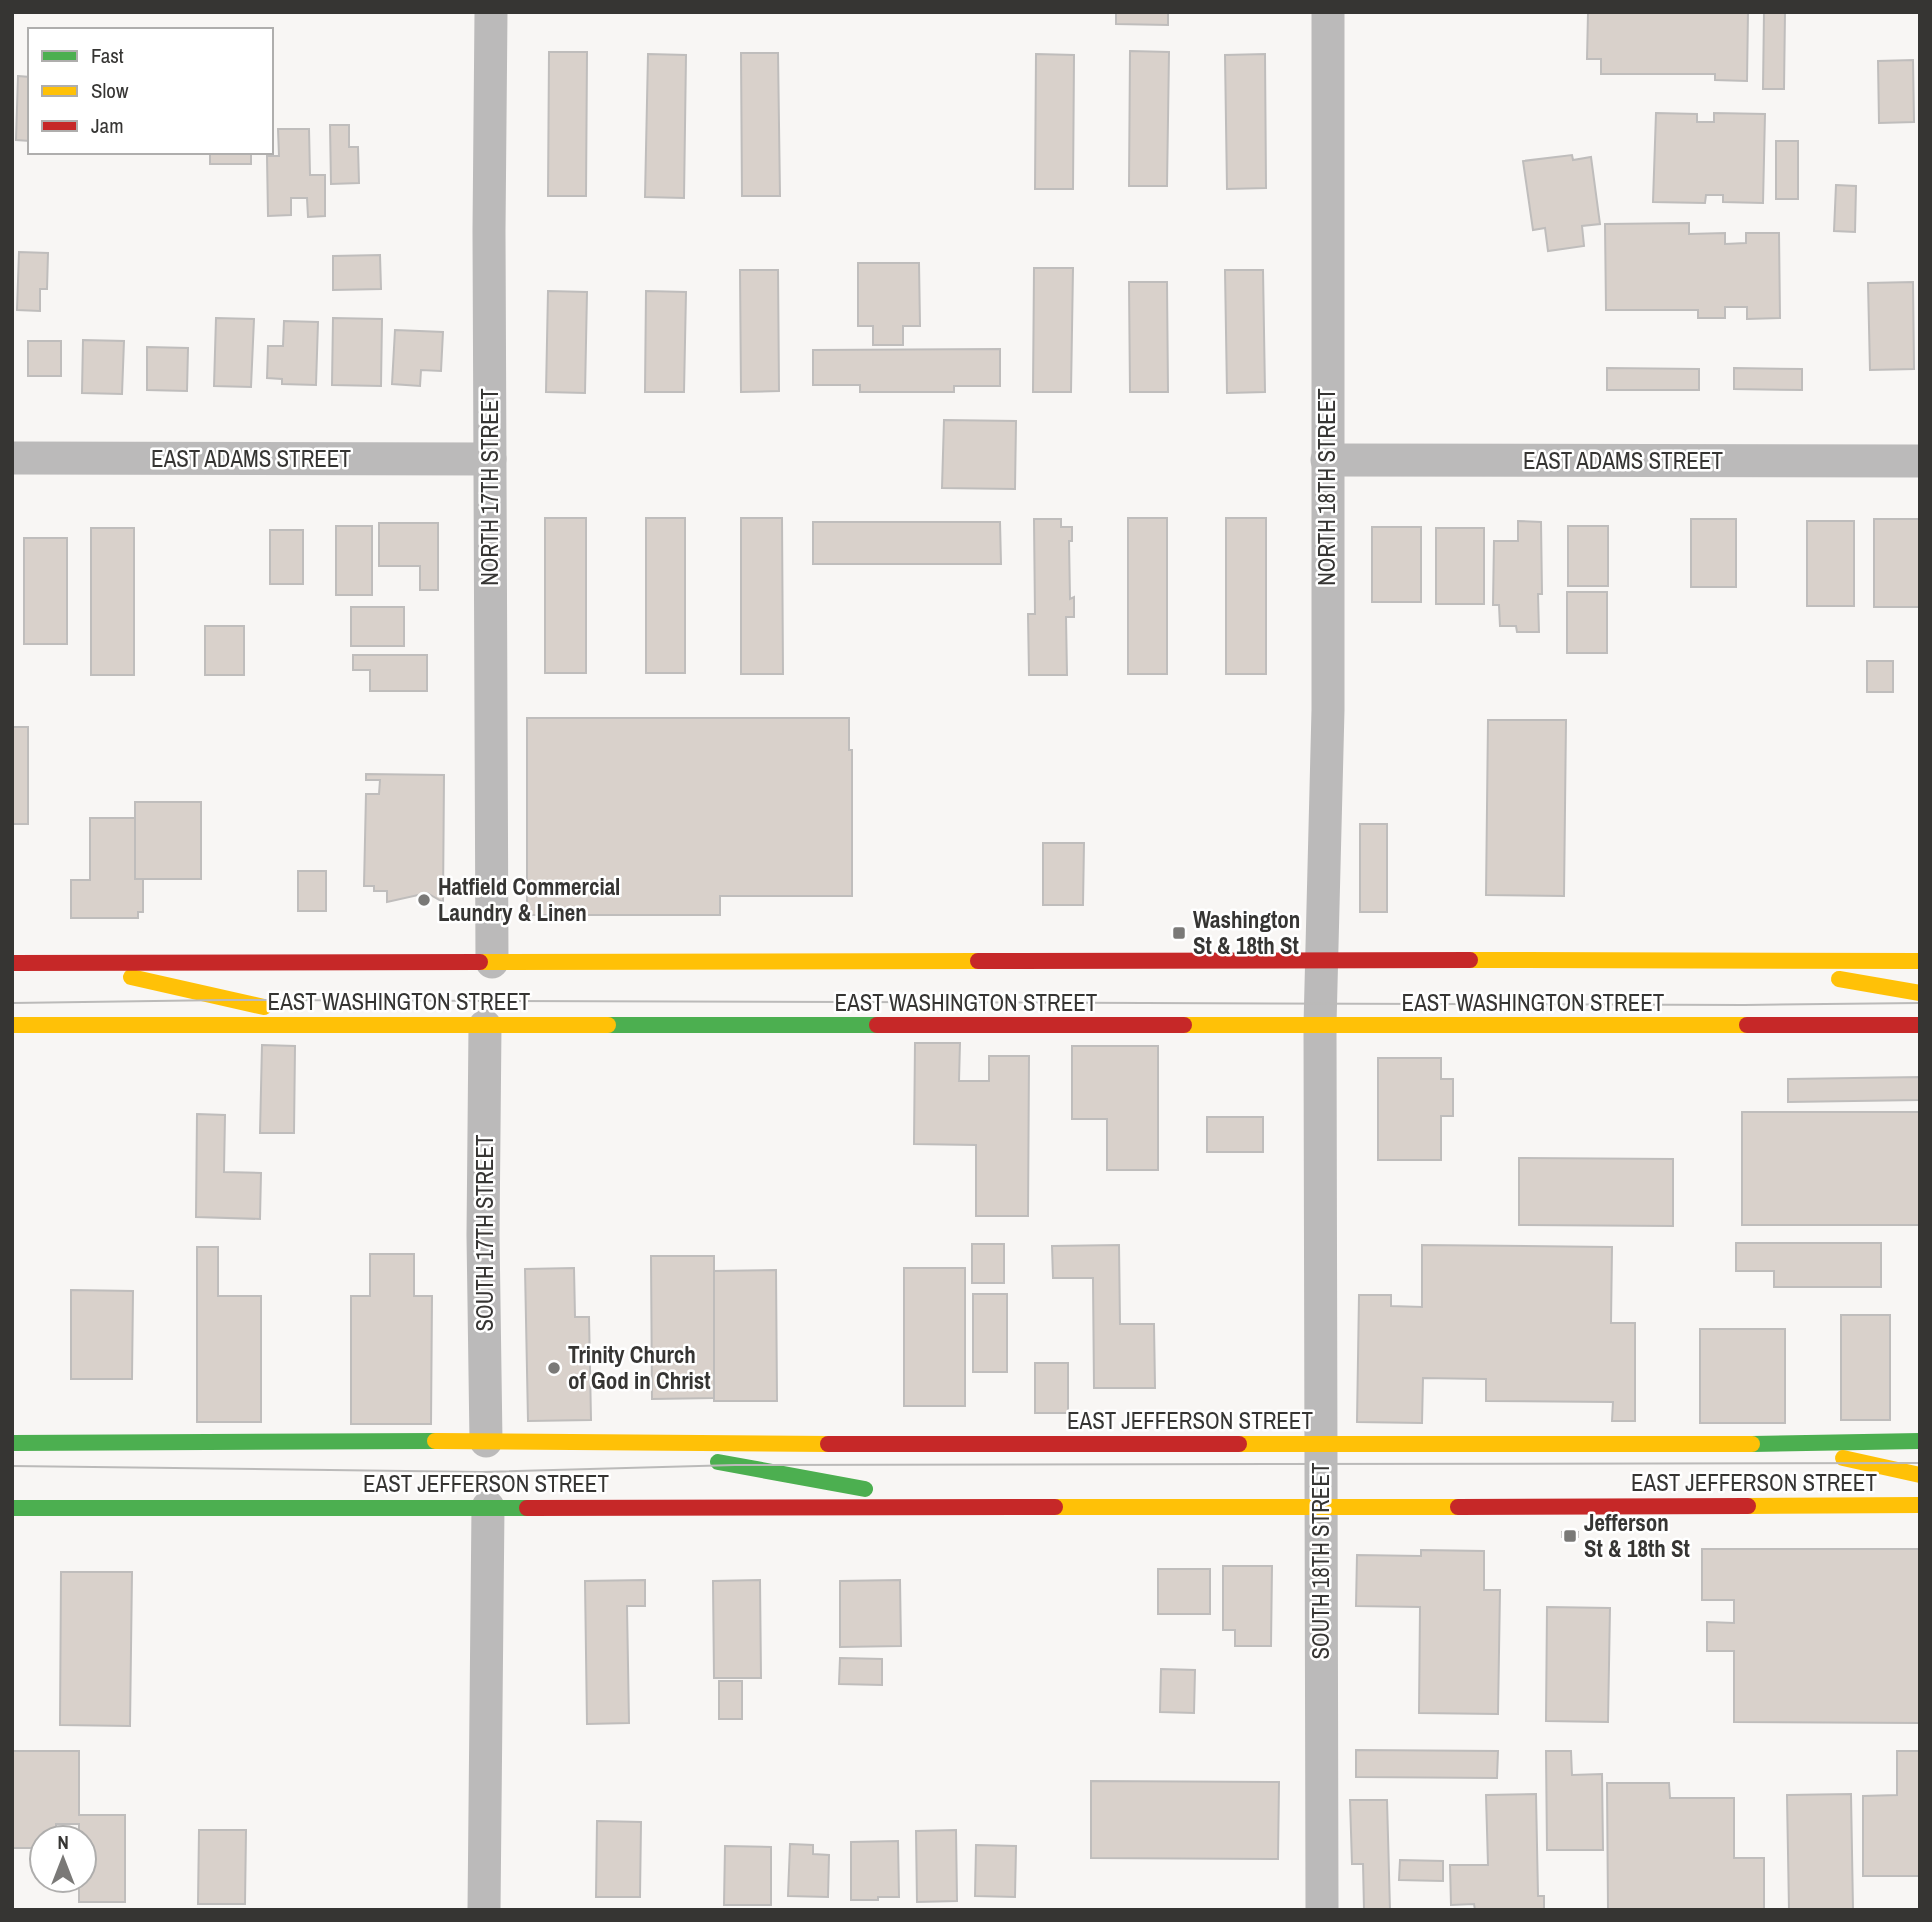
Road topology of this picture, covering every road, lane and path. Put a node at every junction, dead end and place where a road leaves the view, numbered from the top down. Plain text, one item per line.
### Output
1 (491, 12) edge
2 (1328, 12) edge
3 (12, 458) edge
4 (490, 459) junction
5 (1327, 460) junction
6 (1920, 461) edge
7 (1321, 961) junction
8 (1743, 961) junction
9 (1920, 961) edge
10 (66, 962) junction
11 (492, 962) junction
12 (12, 963) edge
13 (1920, 993) edge
14 (12, 1024) edge
15 (1320, 1025) junction
16 (1920, 1025) edge
17 (355, 1026) junction
18 (485, 1026) junction
19 (486, 1441) junction
20 (1920, 1441) edge
21 (12, 1443) edge
22 (1321, 1443) junction
23 (612, 1444) junction
24 (1769, 1444) junction
25 (1920, 1475) edge
26 (1920, 1505) edge
27 (959, 1506) junction
28 (488, 1507) junction
29 (12, 1508) edge
30 (1322, 1508) junction
31 (484, 1910) edge
32 (1322, 1910) edge

1 - 4 street, NORTH 17TH STREET
2 - 5 street, NORTH 18TH STREET
3 - 4 street, EAST ADAMS STREET
4 - 11 street, NORTH 17TH STREET
5 - 6 street, EAST ADAMS STREET
5 - 7 street, NORTH 18TH STREET
7 - 8 main road, EAST WASHINGTON STREET
7 - 11 main road, EAST WASHINGTON STREET
7 - 15 street, SOUTH 18TH STREET
8 - 9 main road, EAST WASHINGTON STREET
8 - 13 main road, EAST WASHINGTON STREET
10 - 11 main road, EAST WASHINGTON STREET
10 - 12 main road, EAST WASHINGTON STREET
10 - 17 main road
14 - 17 main road, EAST WASHINGTON STREET
15 - 16 main road, EAST WASHINGTON STREET
15 - 18 main road, EAST WASHINGTON STREET
15 - 22 street, SOUTH 18TH STREET
17 - 18 main road, EAST WASHINGTON STREET
18 - 19 street, SOUTH 17TH STREET
19 - 21 main road, EAST JEFFERSON STREET
19 - 23 main road, EAST JEFFERSON STREET
20 - 24 main road, EAST JEFFERSON STREET
22 - 23 main road, EAST JEFFERSON STREET
22 - 24 main road, EAST JEFFERSON STREET
22 - 30 street, SOUTH 18TH STREET
23 - 27 main road, EAST JEFFERSON STREET
24 - 25 main road, EAST JEFFERSON STREET
26 - 30 main road, EAST JEFFERSON STREET
27 - 28 main road, EAST JEFFERSON STREET
27 - 30 main road, EAST JEFFERSON STREET
28 - 29 main road, EAST JEFFERSON STREET
28 - 31 street
30 - 32 street, SOUTH 18TH STREET

